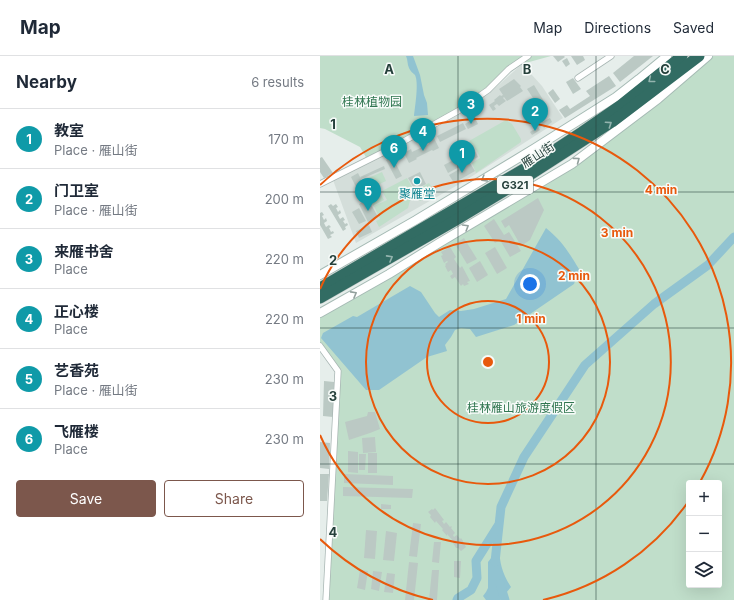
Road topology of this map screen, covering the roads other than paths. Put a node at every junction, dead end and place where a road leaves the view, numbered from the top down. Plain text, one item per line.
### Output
1 (528, 56) edge
2 (611, 56) edge
3 (667, 56) edge
4 (682, 56) edge
5 (699, 56) edge
6 (708, 56) edge
7 (578, 78) dead end
8 (320, 184) edge
9 (320, 275) edge
10 (320, 288) edge
11 (320, 298) edge
12 (320, 313) edge
13 (320, 346) edge
14 (326, 600) edge

1 - 8 street
2 - 7 street
3 -> 9 street
4 -> 10 highway, 雁山街 / G321
11 -> 5 highway, 雁山街 / G321
12 -> 6 street
13 - 14 street

